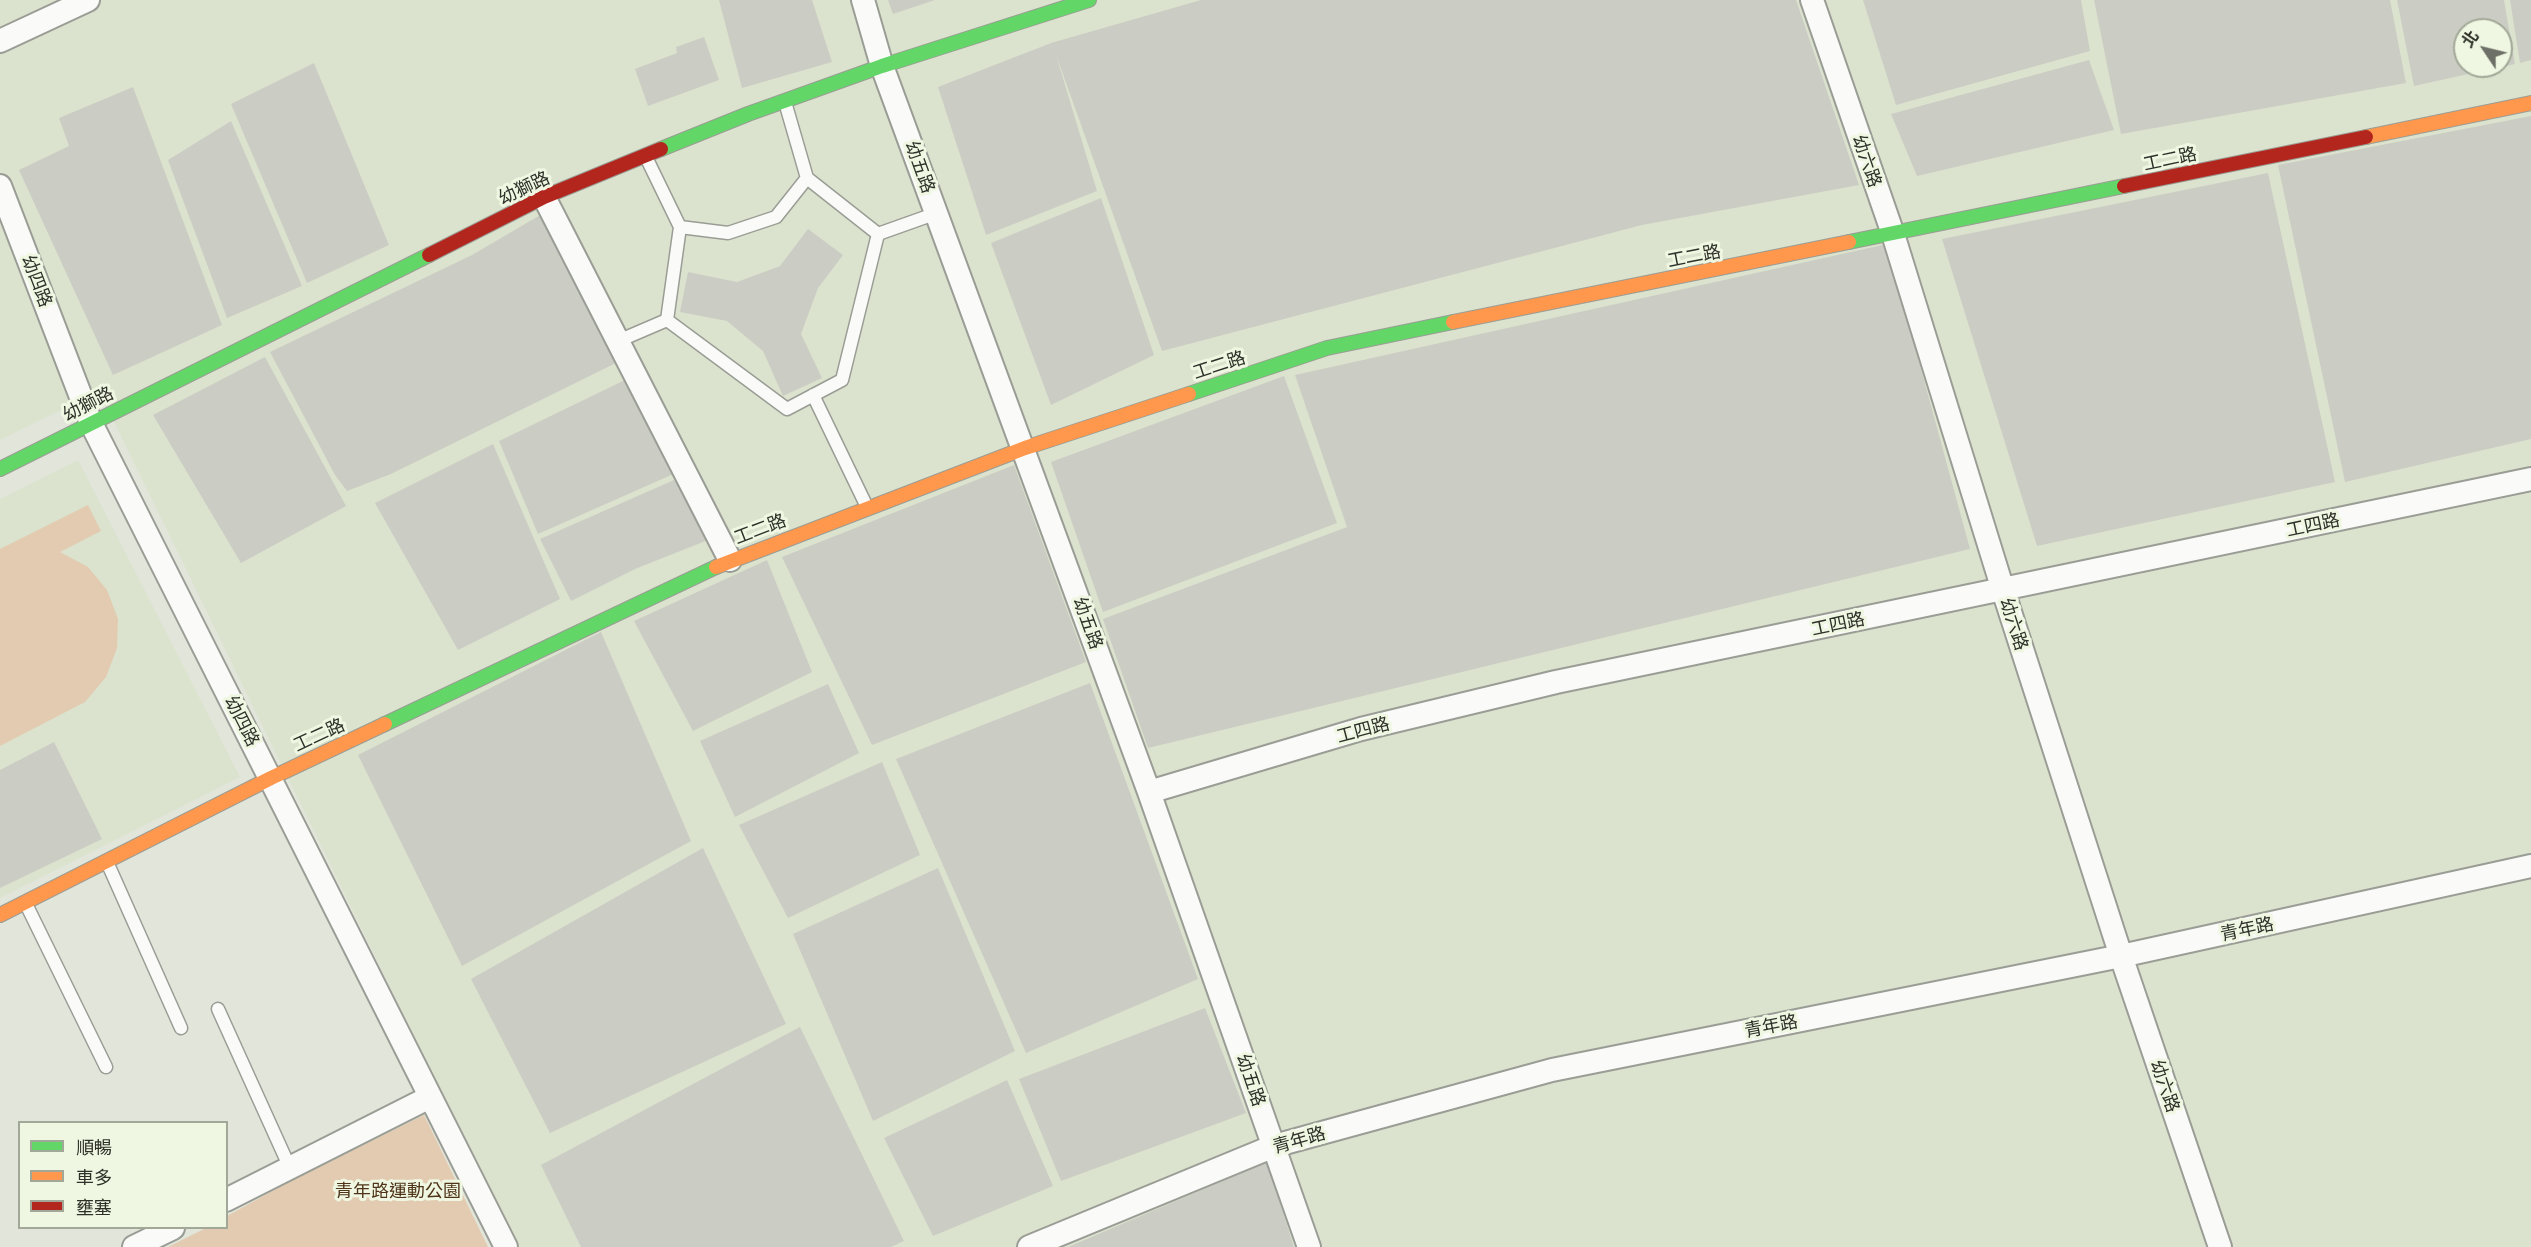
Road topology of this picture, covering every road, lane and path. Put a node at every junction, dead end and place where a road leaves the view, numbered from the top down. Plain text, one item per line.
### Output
1 (88, 0) edge
2 (862, 0) edge
3 (1089, 0) edge
4 (1812, 0) edge
5 (0, 41) edge
6 (882, 66) junction
7 (785, 102) junction
8 (2531, 102) edge
9 (645, 156) junction
10 (807, 178) junction
11 (0, 186) edge
12 (544, 198) junction
13 (937, 213) junction
14 (680, 227) junction
15 (878, 234) junction
16 (1893, 234) junction
17 (667, 320) junction
18 (618, 341) junction
19 (813, 395) junction
20 (91, 423) junction
21 (1025, 448) junction
22 (0, 469) edge
23 (2531, 479) edge
24 (867, 508) junction
25 (730, 560) junction
26 (2003, 590) junction
27 (271, 778) junction
28 (1149, 792) junction
29 (107, 861) junction
30 (2531, 866) edge
31 (25, 902) junction
32 (0, 915) edge
33 (2121, 957) junction
34 (218, 1009) dead end
35 (182, 1028) dead end
36 (106, 1067) dead end
37 (430, 1097) junction
38 (1274, 1146) junction
39 (290, 1168) junction
40 (228, 1199) edge
41 (169, 1229) edge
42 (134, 1247) edge
43 (506, 1247) edge
44 (1029, 1247) edge
45 (1309, 1247) edge
46 (2220, 1247) edge

1 - 5 street
2 - 6 street, 幼五路
3 - 6 street, 幼獅路
4 - 16 street, 幼六路
6 - 7 street, 幼獅路
6 - 13 street, 幼五路
7 - 9 street, 幼獅路
7 - 10 lane
8 - 16 street, 工二路
9 - 12 street, 幼獅路
9 - 14 lane
10 - 14 lane
10 - 15 lane
11 - 20 street, 幼四路
12 - 18 street
12 - 20 street, 幼獅路
13 - 15 lane
13 - 21 street, 幼五路
14 - 17 lane
15 - 19 lane
16 - 21 street, 工二路
16 - 26 street, 幼六路
17 - 18 lane
17 - 19 lane
18 - 25 street
19 - 24 lane
20 - 22 street, 幼獅路
20 - 27 street, 幼四路
21 - 24 street, 工二路
21 - 28 street, 幼五路
23 - 26 street, 工四路
24 - 25 street, 工二路
25 - 27 street, 工二路
26 - 28 street, 工四路
26 - 33 street, 幼六路
27 - 29 street, 工二路
27 - 37 street, 幼四路
28 - 38 street, 幼五路
29 - 31 street, 工二路
29 - 35 lane
30 - 33 street, 青年路
31 - 32 street, 工二路
31 - 36 lane
33 - 38 street, 青年路
33 - 46 street, 幼六路
34 - 39 lane
37 - 39 street
37 - 43 street, 幼四路
38 - 44 street, 青年路
38 - 45 street, 幼五路
39 - 40 street
41 - 42 street

